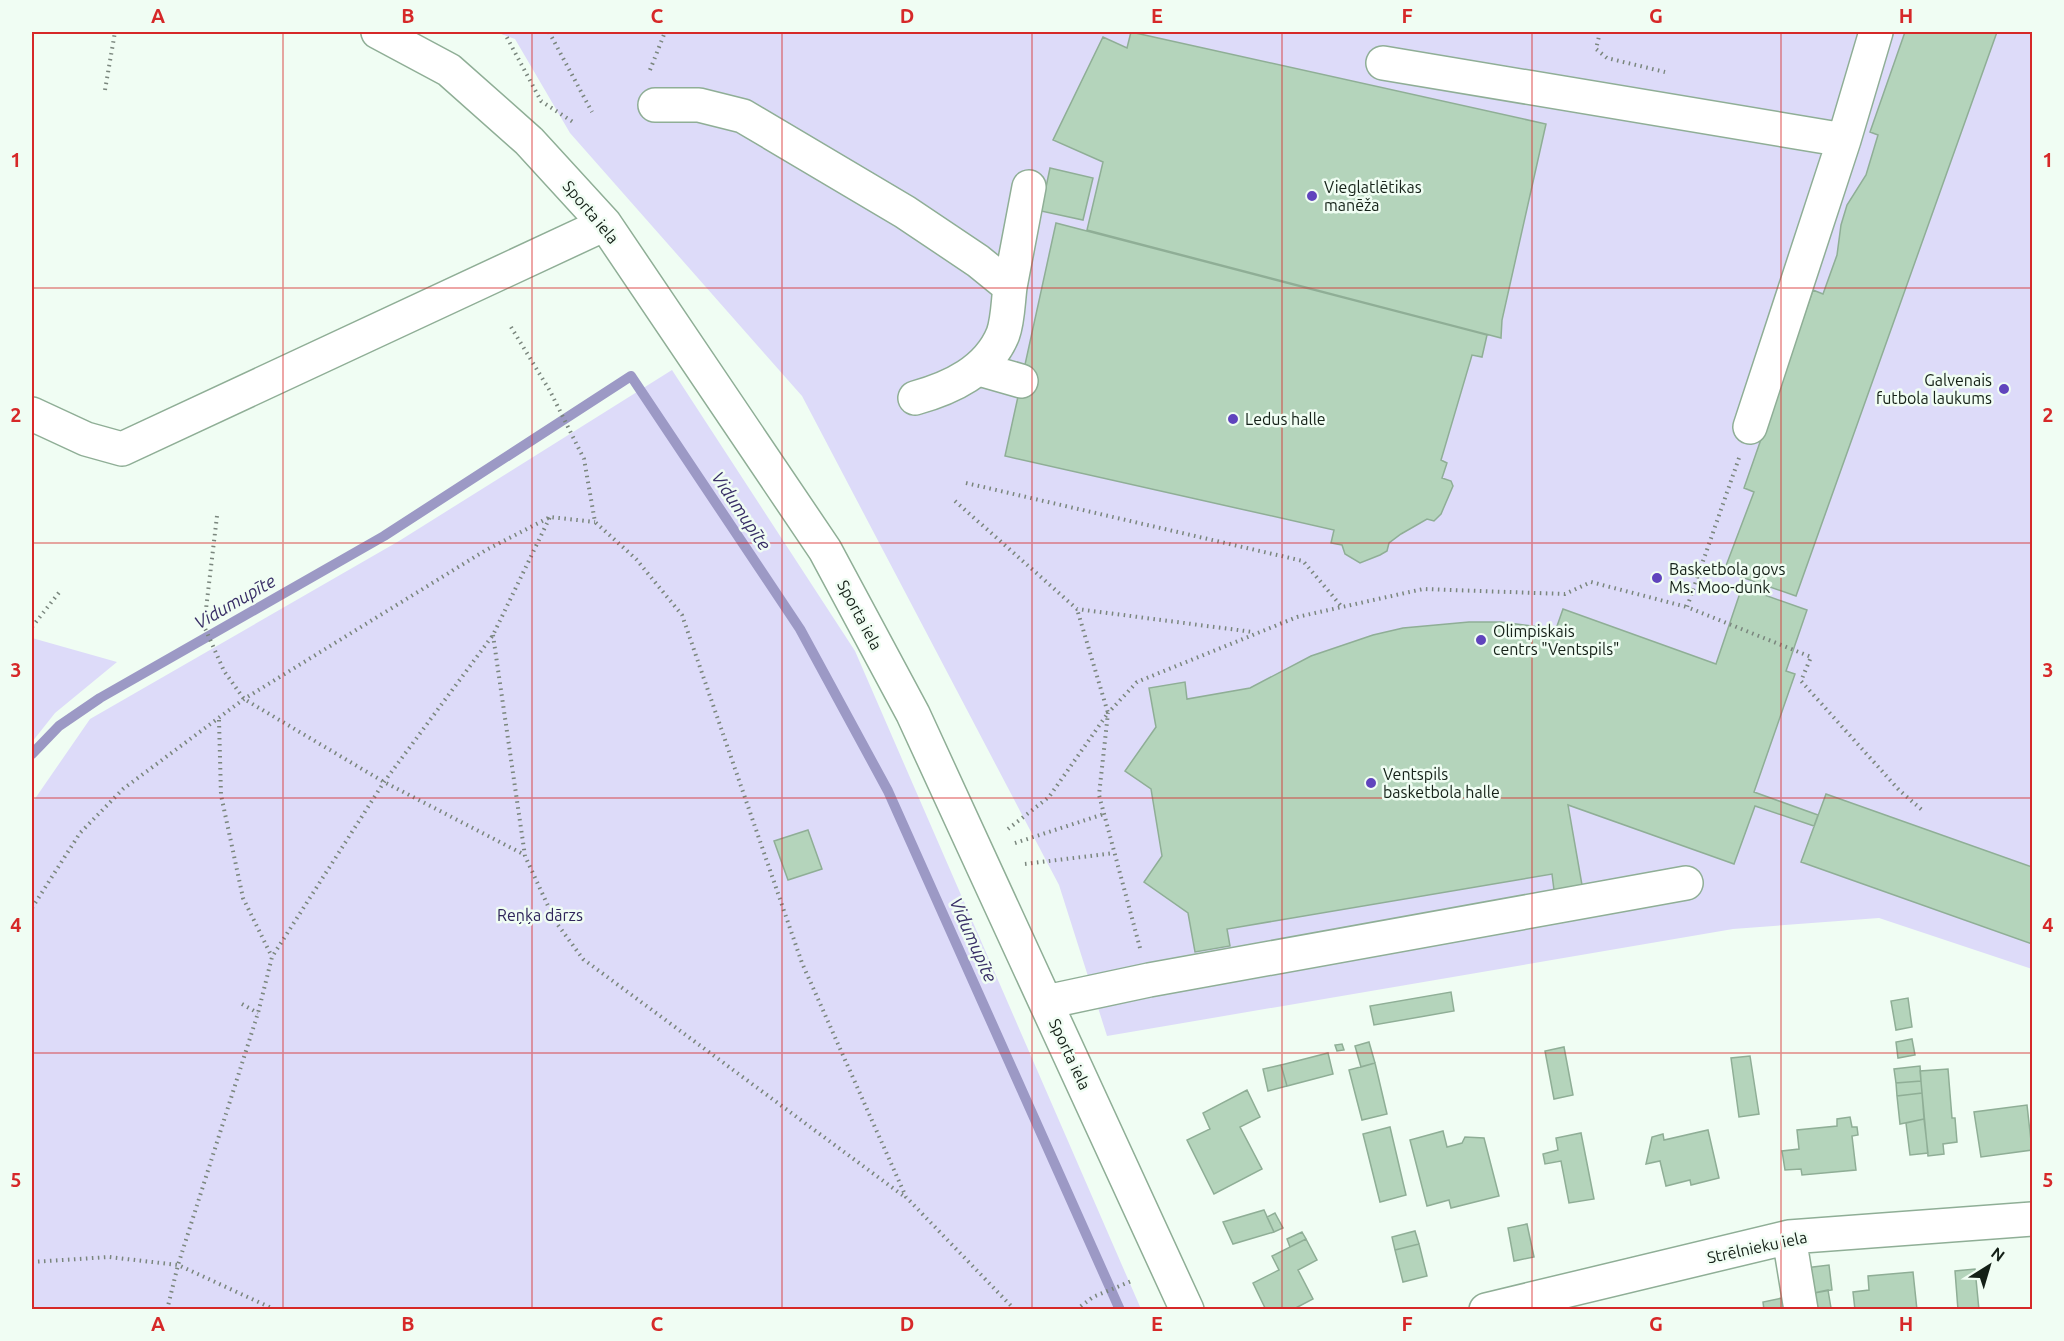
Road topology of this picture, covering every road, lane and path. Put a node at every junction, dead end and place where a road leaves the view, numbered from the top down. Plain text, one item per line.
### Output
1 (115, 32) edge
2 (378, 32) edge
3 (504, 32) edge
4 (549, 32) edge
5 (665, 32) edge
6 (1876, 32) edge
7 (1383, 63) dead end
8 (105, 90) dead end
9 (651, 90) joint
10 (592, 112) dead end
11 (573, 122) dead end
12 (1844, 140) junction
13 (1029, 187) dead end
14 (605, 224) junction
15 (1010, 287) junction
16 (511, 327) dead end
17 (979, 369) junction
18 (1021, 381) dead end
19 (915, 398) dead end
20 (32, 414) edge
21 (1749, 427) joint
22 (966, 483) dead end
23 (955, 501) dead end
24 (217, 516) dead end
25 (549, 517) junction
26 (595, 522) junction
27 (61, 590) dead end
28 (1342, 607) junction
29 (1687, 607) junction
30 (1077, 609) junction
31 (32, 627) edge
32 (1256, 633) junction
33 (493, 635) junction
34 (244, 699) junction
35 (1108, 713) junction
36 (219, 719) junction
37 (384, 782) junction
38 (1922, 810) dead end
39 (1104, 814) junction
40 (1008, 829) dead end
41 (1015, 843) dead end
42 (1114, 853) junction
43 (525, 856) junction
44 (1025, 864) dead end
45 (1686, 883) dead end
46 (32, 908) edge
47 (272, 957) junction
48 (1149, 980) junction
49 (1046, 1002) junction
50 (242, 1004) dead end
51 (258, 1013) junction
52 (906, 1197) junction
53 (2032, 1219) edge
54 (1790, 1237) junction
55 (32, 1262) edge
56 (178, 1265) junction
57 (1132, 1280) dead end
58 (167, 1310) edge
59 (276, 1310) edge
60 (1015, 1310) edge
61 (1076, 1310) edge
62 (1187, 1310) edge
63 (1486, 1310) edge
64 (1801, 1310) edge

1 - 8 path
2 - 14 street, Sporta iela
3 - 11 path
4 - 10 path
5 - 9 path
6 - 12 street
7 - 12 street
9 - 15 street
12 - 21 street
13 - 15 street
14 - 20 street
14 - 49 street, Sporta iela
15 - 17 street
16 - 26 path
17 - 18 street
17 - 19 street
21 - 29 path
22 - 28 path
23 - 30 path
24 - 34 path
25 - 26 path
25 - 33 path
25 - 34 path
26 - 52 path
27 - 31 path
28 - 29 path
28 - 32 path
29 - 38 path
30 - 32 path
30 - 35 path
32 - 35 path
33 - 37 path
33 - 43 path
34 - 36 path
34 - 37 path
35 - 39 path
35 - 40 path
36 - 46 path
36 - 47 path
37 - 43 path
37 - 47 path
39 - 41 path
39 - 42 path
42 - 44 path
42 - 48 path
43 - 52 path
45 - 48 street
47 - 51 path
48 - 49 street
49 - 62 street, Sporta iela
50 - 51 path
51 - 56 path
52 - 60 path
53 - 54 street, Strēlnieku iela
54 - 63 street, Strēlnieku iela
54 - 64 street
55 - 56 path
56 - 58 path
56 - 59 path
57 - 61 path

